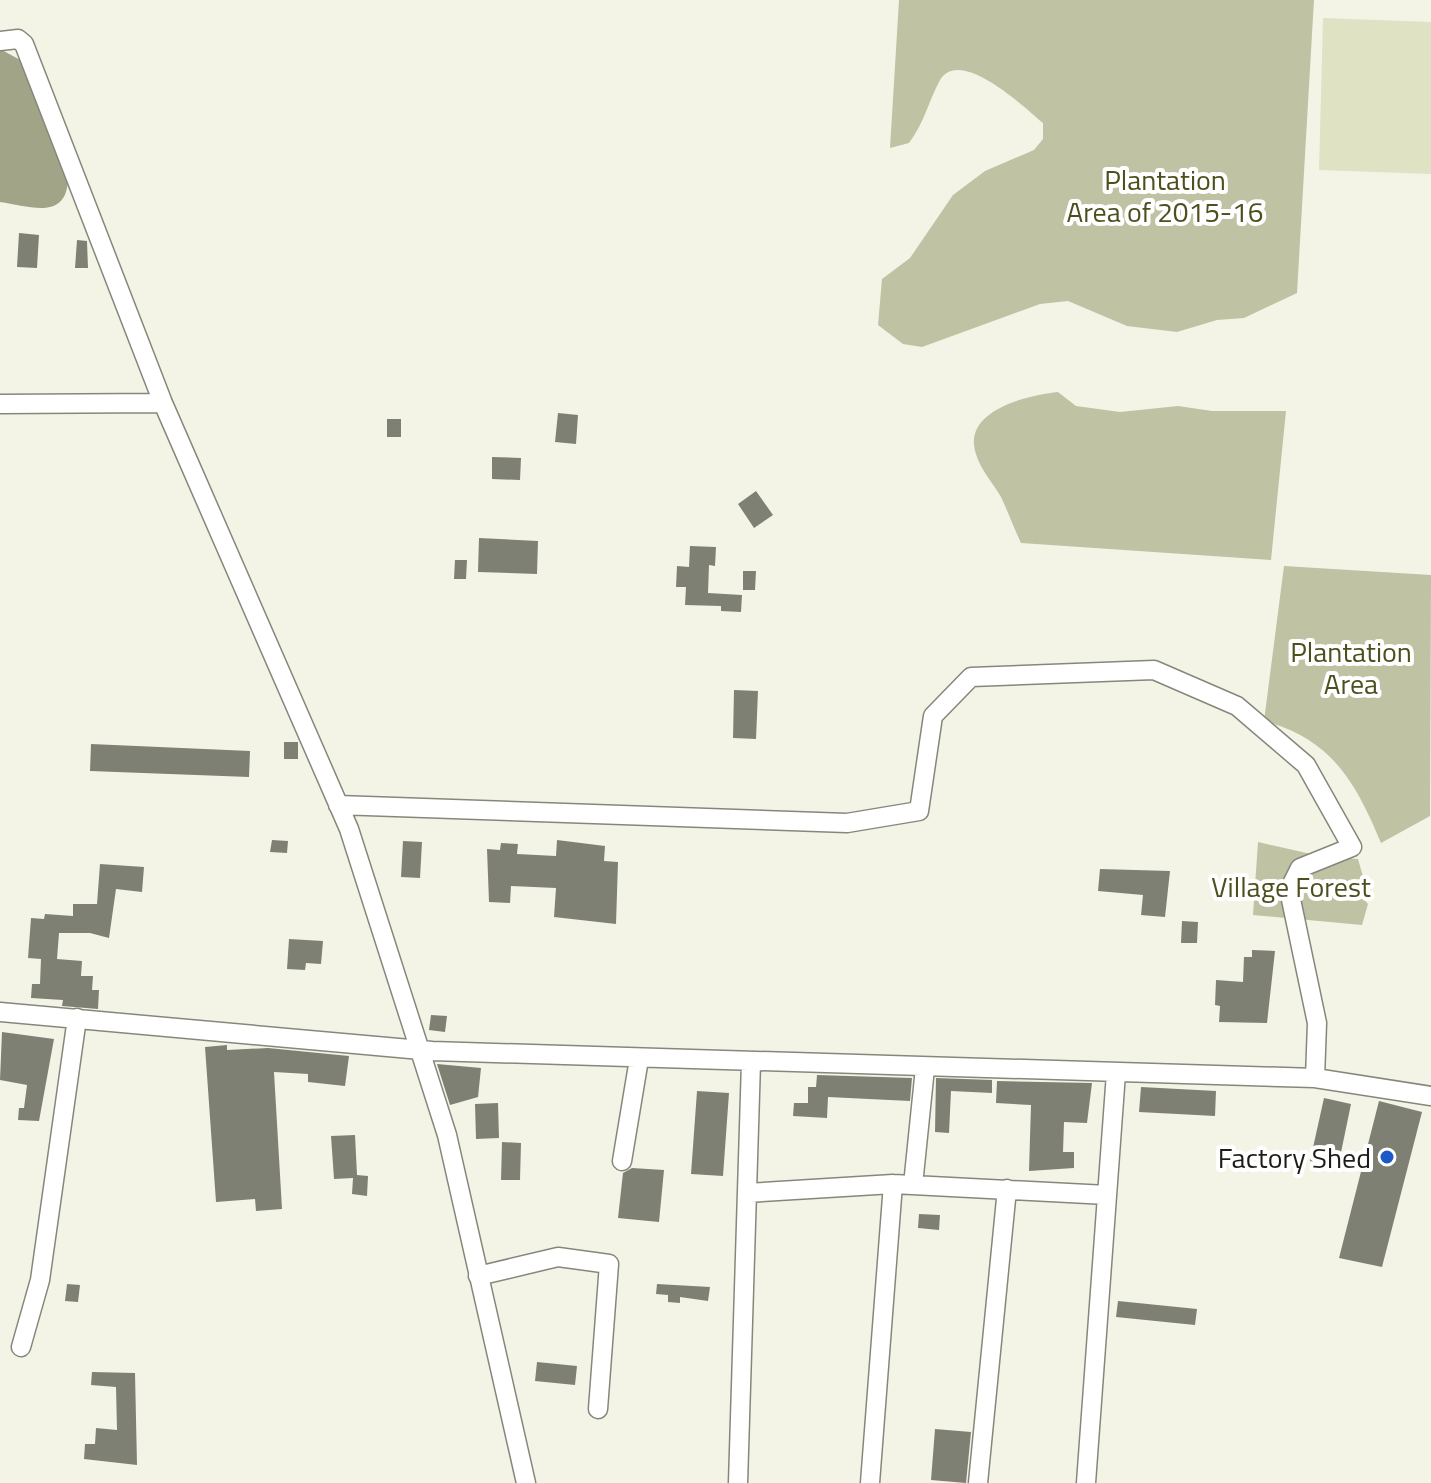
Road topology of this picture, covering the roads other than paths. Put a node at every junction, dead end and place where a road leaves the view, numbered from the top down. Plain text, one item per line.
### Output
1 (0, 41) edge
2 (163, 403) junction
3 (0, 404) edge
4 (338, 805) junction
5 (0, 1012) edge
6 (77, 1018) junction
7 (422, 1050) junction
8 (639, 1059) junction
9 (751, 1062) junction
10 (925, 1068) junction
11 (1116, 1073) junction
12 (1315, 1078) junction
13 (1431, 1096) edge
14 (622, 1161) dead end
15 (893, 1184) junction
16 (913, 1185) junction
17 (1007, 1189) junction
18 (747, 1193) junction
19 (1107, 1195) junction
20 (478, 1276) junction
21 (21, 1347) dead end
22 (598, 1409) dead end
23 (526, 1483) edge
24 (738, 1483) edge
25 (870, 1483) edge
26 (978, 1483) edge
27 (1086, 1483) edge

1 - 2 street
2 - 3 street
2 - 4 street
4 - 7 street
4 - 12 street
5 - 6 street
6 - 7 street
6 - 21 street
7 - 8 street
7 - 20 street
8 - 9 street
8 - 14 street
9 - 10 street
9 - 18 street
10 - 11 street
10 - 16 street
11 - 12 street
11 - 19 street
12 - 13 street
15 - 16 street
15 - 18 street
15 - 25 street
16 - 17 street
17 - 19 street
17 - 26 street
18 - 24 street
19 - 27 street
20 - 22 street
20 - 23 street

